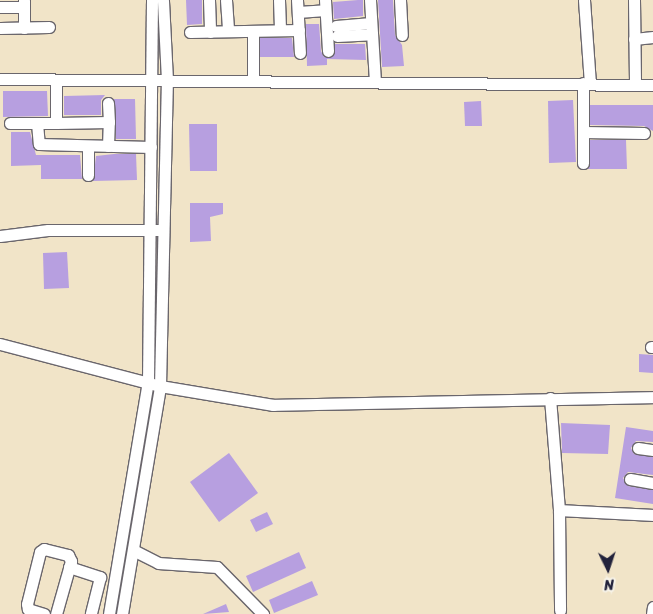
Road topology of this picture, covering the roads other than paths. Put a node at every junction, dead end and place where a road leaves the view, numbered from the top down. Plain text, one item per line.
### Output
1 (152, 0) edge
2 (164, 0) edge
3 (209, 0) edge
4 (226, 0) edge
5 (279, 0) edge
6 (370, 0) edge
7 (400, 0) edge
8 (584, 0) edge
9 (634, 0) edge
10 (24, 3) edge
11 (325, 5) edge
12 (298, 6) edge
13 (0, 7) edge
14 (49, 27) dead end
15 (0, 28) edge
16 (24, 28) junction
17 (372, 28) junction
18 (280, 30) junction
19 (299, 30) junction
20 (228, 31) junction
21 (253, 31) junction
22 (336, 31) dead end
23 (190, 32) dead end
24 (210, 32) junction
25 (402, 35) dead end
26 (634, 38) junction
27 (653, 38) edge
28 (328, 51) dead end
29 (300, 53) dead end
30 (0, 79) edge
31 (56, 80) junction
32 (153, 80) junction
33 (167, 80) junction
34 (253, 81) junction
35 (375, 82) junction
36 (586, 83) junction
37 (635, 85) junction
38 (653, 85) edge
39 (108, 102) dead end
40 (108, 122) junction
41 (10, 123) dead end
42 (37, 123) junction
43 (56, 123) junction
44 (583, 132) junction
45 (644, 133) dead end
46 (88, 146) junction
47 (108, 146) junction
48 (150, 147) junction
49 (582, 163) dead end
50 (88, 175) dead end
51 (156, 230) junction
52 (0, 236) edge
53 (0, 344) edge
54 (148, 382) junction
55 (160, 386) junction
56 (653, 397) edge
57 (550, 398) junction
58 (638, 448) dead end
59 (653, 450) edge
60 (630, 479) dead end
61 (653, 482) edge
62 (559, 510) junction
63 (653, 515) edge
64 (133, 550) junction
65 (69, 567) junction
66 (653, 607) edge
67 (560, 610) dead end
68 (44, 614) edge
69 (56, 614) edge
70 (91, 614) edge
71 (109, 614) edge
72 (122, 614) edge
73 (263, 614) edge
74 (652, 614) edge

1 - 32 street
2 - 33 street
3 - 24 street
4 - 20 street
5 - 18 street
6 - 17 street
7 - 25 street
8 - 36 street
9 - 26 street
10 - 13 street
10 - 16 street
11 - 12 street
11 - 28 street
12 - 19 street
14 - 16 street
15 - 16 street
17 - 22 street
17 - 35 street
18 - 19 street
18 - 21 street
19 - 29 street
20 - 21 street
20 - 24 street
21 - 34 street
23 - 24 street
26 - 27 street
26 - 37 street
30 - 31 street
31 - 32 street
31 - 43 street
32 - 33 street
32 - 48 street
33 - 34 street
33 - 51 street
34 - 35 street
35 - 36 street
36 - 37 street
36 - 44 street
37 - 38 street
39 - 40 street
40 - 43 street
40 - 47 street
41 - 42 street
42 - 43 street
42 - 46 street
44 - 45 street
44 - 49 street
46 - 47 street
46 - 50 street
47 - 48 street
48 - 51 street
51 - 52 street
51 - 54 street
51 - 55 street
53 - 54 street
54 - 55 street
54 - 71 street
55 - 57 street
55 - 64 street
56 - 57 street
57 - 62 street
58 - 59 street
60 - 61 street
62 - 63 street
62 - 67 street
64 - 72 street
64 - 73 street
65 - 68 street
65 - 69 street
65 - 70 street
66 - 74 street

